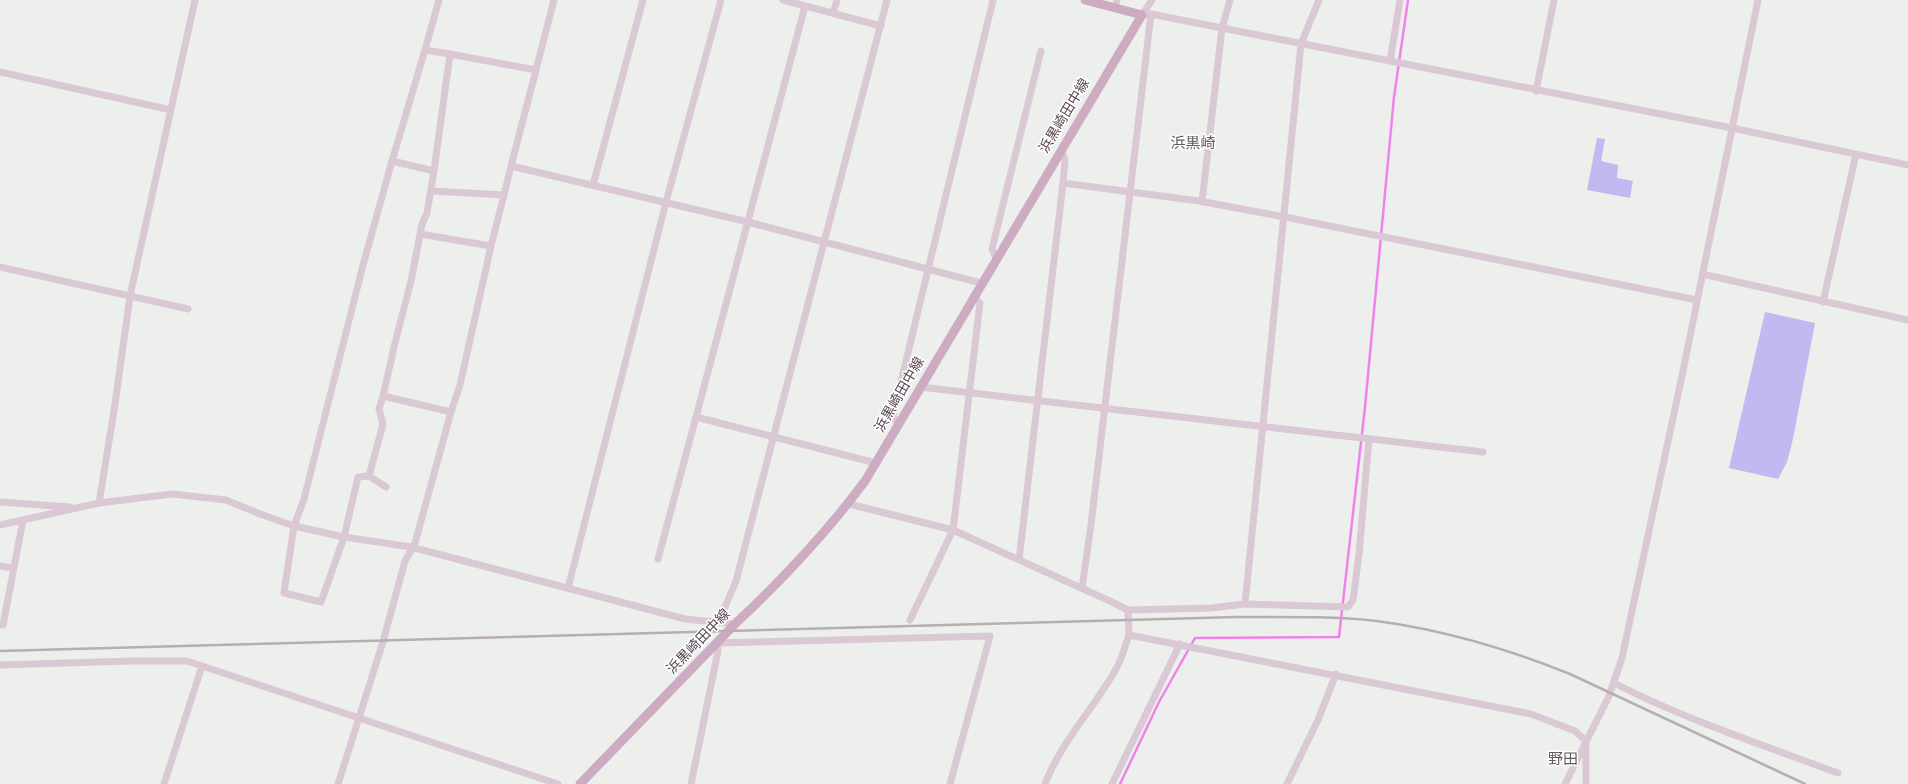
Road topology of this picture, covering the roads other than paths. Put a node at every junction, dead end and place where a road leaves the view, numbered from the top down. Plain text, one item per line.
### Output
1 (195, 0) edge
2 (439, 0) edge
3 (554, 0) edge
4 (643, 0) edge
5 (721, 0) edge
6 (783, 0) edge
7 (837, 0) edge
8 (887, 0) edge
9 (993, 0) edge
10 (1085, 0) edge
11 (1152, 0) edge
12 (1230, 0) edge
13 (1319, 0) edge
14 (1400, 0) edge
15 (1554, 0) edge
16 (1758, 0) edge
17 (1116, 4) edge
18 (805, 6) junction
19 (833, 13) junction
20 (1146, 15) junction
21 (881, 26) junction
22 (1222, 28) junction
23 (1301, 44) junction
24 (425, 50) junction
25 (1041, 51) dead end
26 (450, 54) junction
27 (1390, 61) junction
28 (536, 70) junction
29 (0, 72) edge
30 (1536, 91) junction
31 (171, 110) junction
32 (1732, 128) junction
33 (1061, 150) junction
34 (1856, 154) junction
35 (392, 161) junction
36 (1908, 165) edge
37 (511, 166) junction
38 (434, 170) junction
39 (1063, 183) junction
40 (593, 185) junction
41 (431, 190) junction
42 (1130, 192) junction
43 (504, 195) junction
44 (666, 202) junction
45 (1202, 202) junction
46 (1285, 217) junction
47 (748, 222) junction
48 (420, 234) junction
49 (823, 242) junction
50 (492, 246) junction
51 (996, 258) junction
52 (0, 267) edge
53 (928, 269) junction
54 (1702, 274) junction
55 (981, 283) junction
56 (130, 296) junction
57 (973, 297) junction
58 (1697, 300) junction
59 (1823, 302) junction
60 (188, 308) dead end
61 (1908, 320) edge
62 (920, 387) junction
63 (968, 393) junction
64 (384, 396) junction
65 (1038, 401) junction
66 (1104, 409) junction
67 (452, 412) junction
68 (696, 417) junction
69 (898, 425) junction
70 (1264, 427) junction
71 (773, 437) junction
72 (1369, 439) junction
73 (1483, 452) dead end
74 (876, 463) junction
75 (369, 476) junction
76 (386, 487) dead end
77 (0, 502) edge
78 (99, 504) junction
79 (849, 504) junction
80 (77, 508) junction
81 (23, 520) junction
82 (0, 525) edge
83 (294, 526) junction
84 (953, 530) junction
85 (344, 537) junction
86 (411, 547) junction
87 (658, 559) dead end
88 (1019, 560) junction
89 (0, 566) edge
90 (14, 568) junction
91 (568, 588) junction
92 (1082, 588) junction
93 (1246, 604) junction
94 (1128, 610) junction
95 (910, 620) dead end
96 (719, 621) junction
97 (735, 624) junction
98 (0, 625) edge
99 (1129, 635) junction
100 (717, 644) junction
101 (1180, 644) junction
102 (0, 665) edge
103 (202, 666) junction
104 (1336, 674) junction
105 (1614, 684) junction
106 (360, 717) junction
107 (1586, 741) junction
108 (1838, 773) dead end
109 (164, 784) edge
110 (338, 784) edge
111 (558, 784) edge
112 (580, 784) edge
113 (691, 784) edge
114 (950, 784) edge
115 (1044, 784) edge
116 (1112, 784) edge
117 (1287, 784) edge
118 (1565, 784) edge
119 (1586, 784) edge

1 - 31 street
2 - 24 street
3 - 28 street
4 - 40 street
5 - 44 street
6 - 18 street
7 - 19 street
8 - 21 street
9 - 53 street
10 - 17 main road
11 - 20 street
12 - 22 street
13 - 23 street
14 - 27 street
15 - 30 street
16 - 32 street
17 - 20 main road
18 - 19 street
18 - 47 street
19 - 21 street
20 - 22 street
20 - 33 main road, 浜黒崎田中線
20 - 42 street
21 - 49 street
22 - 23 street
22 - 45 street
23 - 27 street
23 - 46 street
24 - 26 street
24 - 35 street
25 - 51 street
26 - 28 street
26 - 38 street
27 - 30 street
28 - 37 street
29 - 31 street
30 - 32 street
31 - 56 street
32 - 34 street
32 - 54 street
33 - 39 street
33 - 51 main road, 浜黒崎田中線
34 - 36 street
34 - 59 street
35 - 38 street
35 - 83 street
37 - 40 street
37 - 43 street
38 - 41 street
39 - 42 street
39 - 65 street
40 - 44 street
41 - 43 street
41 - 48 street
42 - 45 street
42 - 66 street
43 - 50 street
44 - 47 street
44 - 91 street
45 - 46 street
46 - 58 street
46 - 70 street
47 - 49 street
47 - 68 street
48 - 50 street
48 - 64 street
49 - 53 street
49 - 71 street
50 - 67 street
51 - 55 main road, 浜黒崎田中線
52 - 56 street
53 - 55 street
53 - 69 street
54 - 58 street
54 - 59 street
55 - 57 main road, 浜黒崎田中線
56 - 60 street
56 - 78 street
57 - 62 main road, 浜黒崎田中線
57 - 63 street
58 - 105 street
59 - 61 street
62 - 63 street
62 - 69 main road, 浜黒崎田中線
63 - 65 street
63 - 84 street
64 - 67 street
64 - 75 street
65 - 66 street
65 - 88 street
66 - 70 street
66 - 92 street
67 - 86 street
68 - 71 street
68 - 87 street
69 - 74 main road, 浜黒崎田中線
70 - 72 street
70 - 93 street
71 - 74 street
71 - 96 street
72 - 73 street
72 - 93 street
74 - 79 main road, 浜黒崎田中線
75 - 76 street
75 - 85 street
77 - 80 street
78 - 80 street
78 - 83 street
79 - 84 street
79 - 97 main road, 浜黒崎田中線
80 - 81 street
81 - 82 street
81 - 90 street
83 - 85 street
83 - 85 street
84 - 88 street
84 - 95 street
85 - 86 street
86 - 91 street
86 - 106 street
88 - 92 street
89 - 90 street
90 - 98 street
91 - 96 street
92 - 94 street
93 - 94 street
94 - 99 street
96 - 97 street
97 - 100 main road, 浜黒崎田中線
99 - 101 street
99 - 115 street
100 - 112 main road, 浜黒崎田中線
100 - 113 street
100 - 114 street
101 - 104 street
101 - 116 street
102 - 103 street
103 - 106 street
103 - 109 street
104 - 107 street
104 - 117 street
105 - 107 street
105 - 108 street
106 - 110 street
106 - 111 street
107 - 118 street
107 - 119 street

